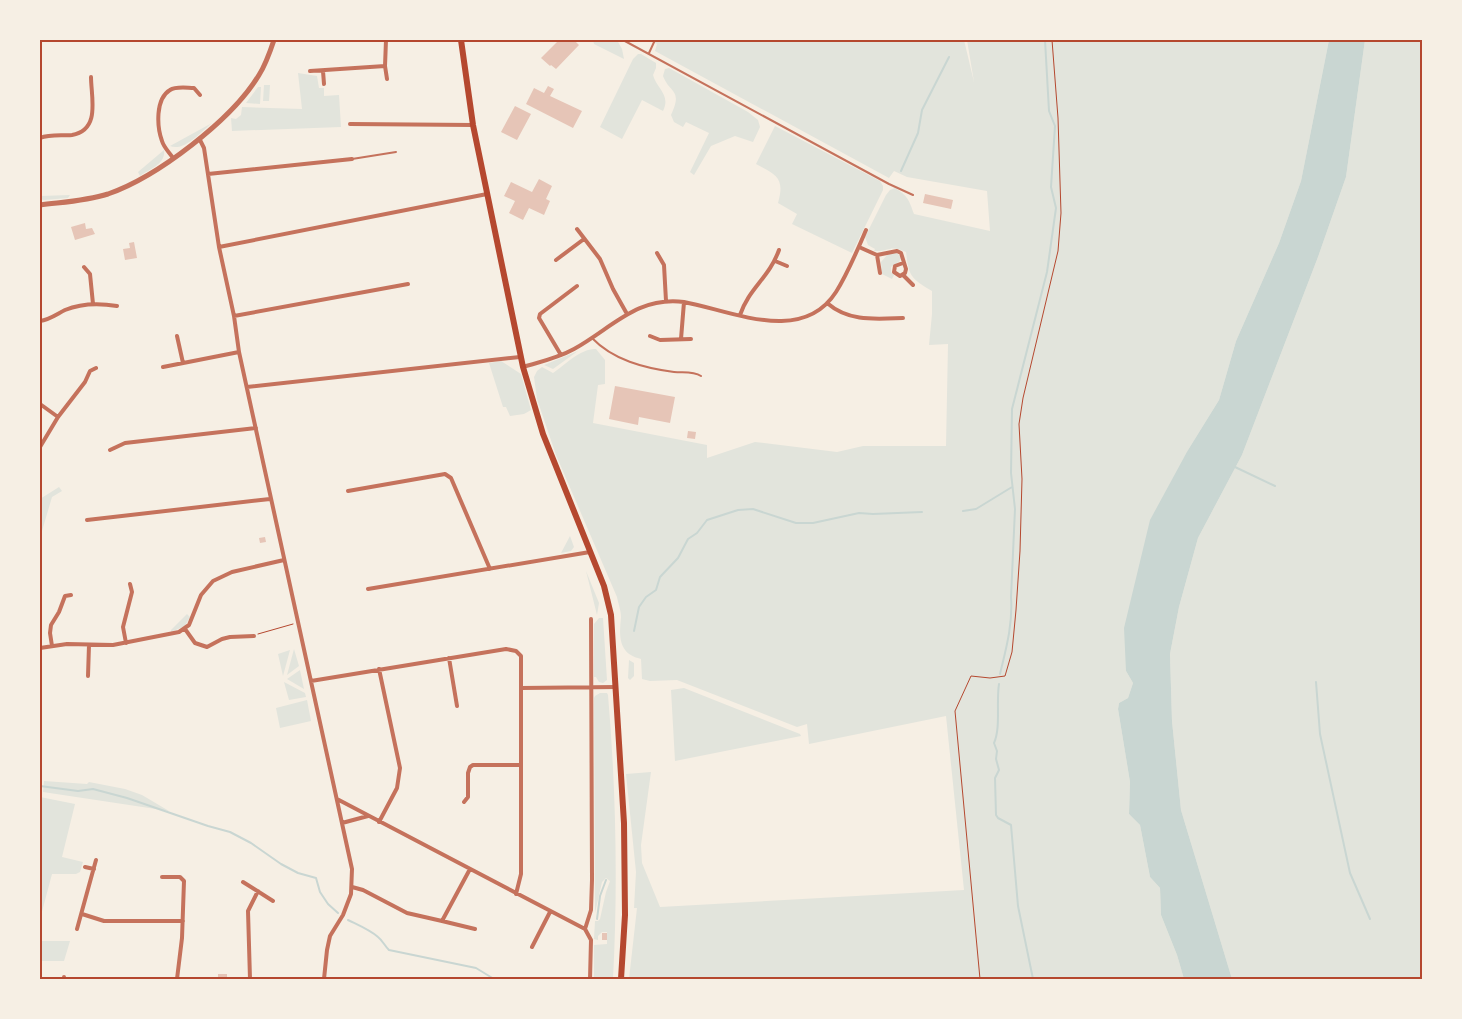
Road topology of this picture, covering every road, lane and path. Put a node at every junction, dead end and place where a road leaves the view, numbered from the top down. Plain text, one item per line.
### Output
1 (274, 40) edge
2 (386, 40) edge
3 (461, 40) edge
4 (624, 40) edge
5 (655, 40) edge
6 (1052, 40) edge
7 (649, 53) junction
8 (384, 66) junction
9 (310, 71) dead end
10 (323, 71) junction
11 (91, 77) dead end
12 (387, 79) dead end
13 (84, 83) dead end
14 (91, 83) junction
15 (324, 84) dead end
16 (200, 95) dead end
17 (350, 124) dead end
18 (473, 125) junction
19 (40, 138) edge
20 (200, 140) junction
21 (396, 152) dead end
22 (173, 158) junction
23 (352, 159) joint
24 (208, 174) junction
25 (487, 194) junction
26 (913, 195) dead end
27 (40, 206) edge
28 (577, 229) dead end
29 (866, 230) dead end
30 (584, 239) junction
31 (219, 247) junction
32 (859, 247) junction
33 (778, 250) dead end
34 (657, 253) dead end
35 (877, 256) junction
36 (556, 260) dead end
37 (775, 261) junction
38 (903, 263) junction
39 (786, 266) dead end
40 (84, 268) dead end
41 (880, 273) dead end
42 (903, 275) junction
43 (408, 284) dead end
44 (913, 285) dead end
45 (577, 286) dead end
46 (666, 301) junction
47 (684, 302) junction
48 (827, 303) junction
49 (93, 304) junction
50 (117, 306) dead end
51 (627, 314) junction
52 (234, 316) junction
53 (740, 316) junction
54 (903, 318) dead end
55 (40, 321) edge
56 (177, 336) dead end
57 (650, 336) dead end
58 (592, 338) junction
59 (691, 338) dead end
60 (681, 339) junction
61 (239, 352) junction
62 (561, 355) junction
63 (520, 357) junction
64 (183, 363) junction
65 (163, 367) dead end
66 (523, 367) junction
67 (96, 368) dead end
68 (701, 376) dead end
69 (247, 387) junction
70 (40, 404) edge
71 (58, 417) junction
72 (256, 428) junction
73 (40, 447) edge
74 (110, 450) dead end
75 (348, 491) dead end
76 (270, 499) junction
77 (87, 520) dead end
78 (590, 552) junction
79 (284, 560) junction
80 (490, 569) junction
81 (130, 584) dead end
82 (368, 589) dead end
83 (71, 595) dead end
84 (591, 619) dead end
85 (298, 623) junction
86 (185, 629) junction
87 (254, 636) joint
88 (247, 637) junction
89 (250, 642) dead end
90 (126, 643) junction
91 (89, 645) junction
92 (52, 646) junction
93 (40, 648) edge
94 (448, 658) junction
95 (380, 669) junction
96 (88, 676) dead end
97 (311, 681) junction
98 (617, 687) junction
99 (521, 688) junction
100 (591, 688) junction
101 (457, 706) dead end
102 (521, 765) junction
103 (468, 797) junction
104 (337, 799) junction
105 (474, 801) dead end
106 (464, 802) dead end
107 (368, 816) junction
108 (379, 822) junction
109 (342, 823) junction
110 (96, 860) dead end
111 (85, 867) dead end
112 (470, 868) junction
113 (94, 869) junction
114 (162, 877) dead end
115 (243, 882) dead end
116 (352, 887) junction
117 (258, 891) junction
118 (516, 894) junction
119 (273, 901) dead end
120 (550, 912) junction
121 (82, 914) junction
122 (183, 921) junction
123 (442, 921) junction
124 (475, 929) dead end
125 (585, 929) junction
126 (78, 930) dead end
127 (532, 947) dead end
128 (177, 979) edge
129 (250, 979) edge
130 (324, 979) edge
131 (590, 979) edge
132 (621, 979) edge
133 (980, 979) edge

1 - 20 street
2 - 8 street
3 - 18 main road
4 - 7 lane
5 - 7 lane
6 - 133 path
7 - 26 lane
8 - 10 street
8 - 12 street
9 - 10 street
10 - 15 street
11 - 14 street
13 - 14 street
14 - 19 street
16 - 22 street
17 - 18 street
18 - 25 main road
20 - 22 street
20 - 24 street
21 - 23 lane
22 - 27 street
23 - 24 street
24 - 31 street
25 - 31 street
25 - 63 main road
28 - 30 street
29 - 32 street
30 - 36 street
30 - 51 street
31 - 52 street
32 - 35 street
32 - 48 street
33 - 37 street
34 - 46 street
35 - 38 street
35 - 41 street
37 - 39 street
37 - 53 street
38 - 42 street
38 - 42 street
40 - 49 street
42 - 44 street
43 - 52 street
45 - 62 street
46 - 47 street
46 - 51 street
47 - 53 street
47 - 60 street
48 - 53 street
48 - 54 street
49 - 50 street
49 - 55 street
51 - 58 street
52 - 61 street
56 - 64 street
57 - 60 street
58 - 62 street
58 - 68 lane
59 - 60 street
61 - 64 street
61 - 69 street
62 - 66 street
63 - 66 main road
63 - 69 street
64 - 65 street
66 - 78 main road
67 - 71 street
69 - 72 street
70 - 71 street
71 - 73 street
72 - 74 street
72 - 76 street
75 - 80 street
76 - 77 street
76 - 79 street
78 - 80 street
78 - 98 main road
79 - 85 street
79 - 86 street
80 - 82 street
81 - 90 street
83 - 92 street
84 - 100 street
85 - 87 path
85 - 97 street
86 - 88 street
86 - 90 street
87 - 88 street
88 - 89 street
90 - 91 street
91 - 92 street
91 - 96 street
92 - 93 street
94 - 95 street
94 - 99 street
94 - 101 street
95 - 97 street
95 - 108 street
97 - 104 street
98 - 100 street
98 - 132 main road
99 - 100 street
99 - 102 street
100 - 125 street
102 - 103 street
102 - 118 street
103 - 105 street
103 - 106 street
104 - 107 street
104 - 109 street
107 - 108 street
107 - 109 street
108 - 112 street
109 - 116 street
110 - 113 street
111 - 113 street
112 - 118 street
112 - 123 street
113 - 121 street
114 - 122 street
115 - 117 street
116 - 123 street
116 - 130 street
117 - 119 street
117 - 129 street
118 - 120 street
120 - 125 street
120 - 127 street
121 - 122 street
121 - 126 street
122 - 128 street
123 - 124 street
125 - 131 street

